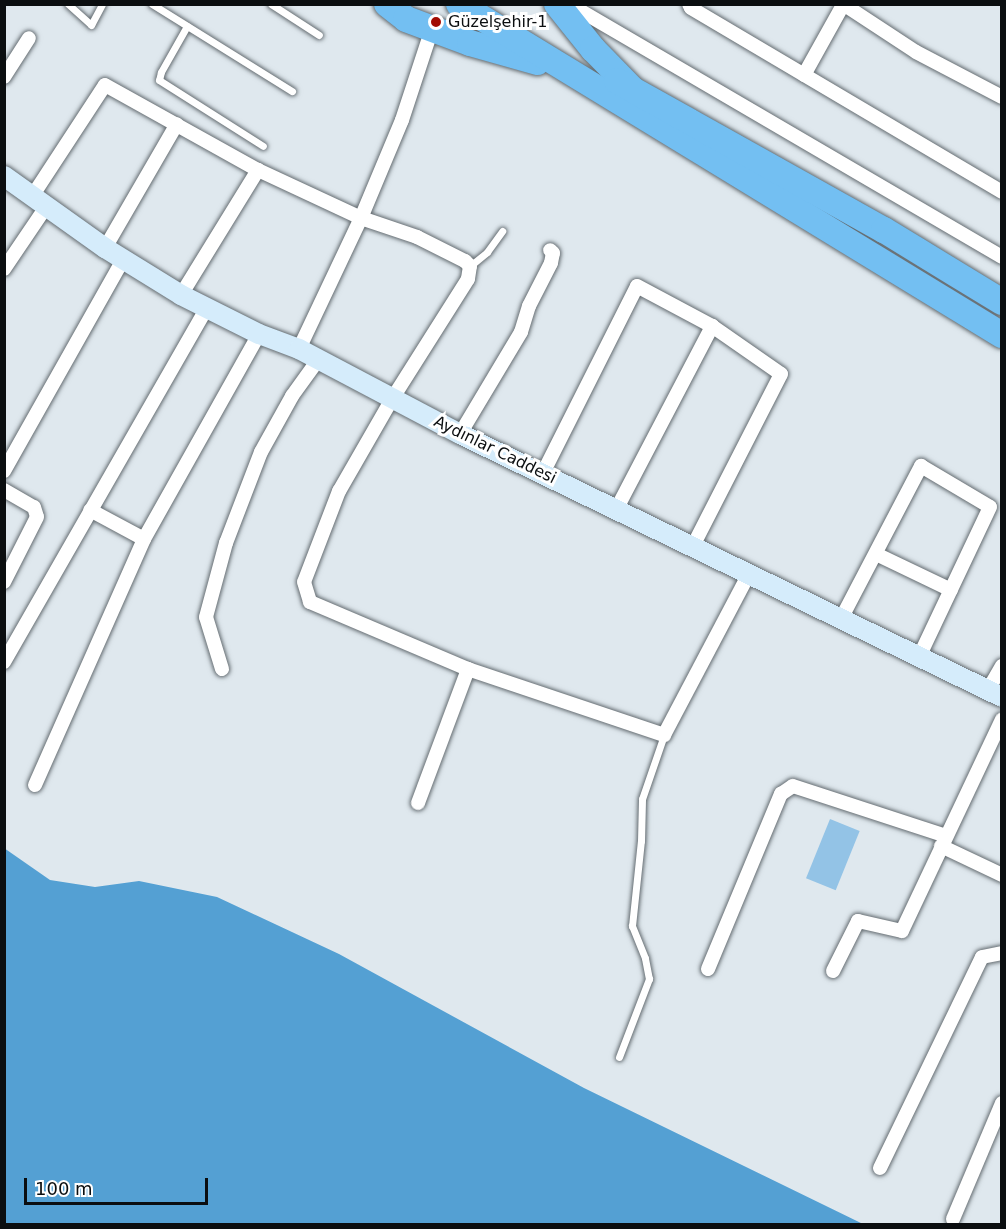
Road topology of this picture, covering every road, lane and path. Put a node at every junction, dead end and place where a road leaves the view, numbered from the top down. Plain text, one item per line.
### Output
1 (68, 4) edge
2 (102, 4) edge
3 (152, 4) edge
4 (271, 4) edge
5 (387, 4) edge
6 (459, 4) edge
7 (490, 4) edge
8 (557, 4) edge
9 (569, 4) edge
10 (689, 4) edge
11 (843, 5) edge
12 (187, 26) junction
13 (432, 29) junction
14 (319, 35) dead end
15 (29, 38) dead end
16 (573, 73) junction
17 (804, 75) junction
18 (4, 77) edge
19 (292, 91) dead end
20 (635, 92) junction
21 (1002, 97) edge
22 (177, 124) junction
23 (263, 146) dead end
24 (258, 170) junction
25 (4, 176) edge
26 (1002, 192) edge
27 (39, 201) junction
28 (361, 218) junction
29 (502, 231) dead end
30 (105, 248) junction
31 (550, 250) dead end
32 (1002, 257) edge
33 (123, 260) junction
34 (470, 266) junction
35 (4, 269) edge
36 (182, 295) junction
37 (1002, 302) edge
38 (207, 308) junction
39 (712, 326) junction
40 (259, 334) junction
41 (1002, 335) edge
42 (299, 350) junction
43 (318, 360) junction
44 (392, 399) junction
45 (460, 434) junction
46 (4, 471) edge
47 (543, 473) junction
48 (4, 490) edge
49 (90, 510) junction
50 (616, 510) junction
51 (144, 538) junction
52 (693, 546) junction
53 (876, 554) junction
54 (749, 574) junction
55 (4, 582) edge
56 (951, 591) junction
57 (841, 619) junction
58 (918, 657) junction
59 (4, 662) edge
60 (1002, 666) edge
61 (222, 669) dead end
62 (468, 669) junction
63 (995, 694) edge
64 (1002, 719) edge
65 (664, 735) junction
66 (35, 785) dead end
67 (418, 803) dead end
68 (943, 841) junction
69 (1002, 875) edge
70 (1002, 953) edge
71 (708, 969) dead end
72 (833, 971) dead end
73 (619, 1057) dead end
74 (1002, 1103) edge
75 (880, 1168) dead end
76 (953, 1219) dead end

1 - 2 lane
3 - 12 lane
4 - 14 lane
5 - 13 highway
6 - 16 highway
7 - 20 highway
8 - 20 highway
9 - 32 street
10 - 17 street
11 - 17 street
11 - 21 street
12 - 19 lane
12 - 23 lane
13 - 16 highway
13 - 28 street
15 - 18 street
16 - 41 highway
17 - 26 street
20 - 37 highway
22 - 24 street
22 - 27 street
22 - 30 street
24 - 28 street
24 - 36 street
25 - 27 street, Aydınlar Caddesi
27 - 30 street, Aydınlar Caddesi
27 - 35 street
28 - 34 street
28 - 42 street
29 - 34 lane
30 - 33 street, Aydınlar Caddesi
31 - 45 street
33 - 36 street, Aydınlar Caddesi
33 - 46 street
34 - 44 street
36 - 38 street, Aydınlar Caddesi
38 - 40 street, Aydınlar Caddesi
38 - 49 street
39 - 47 street
39 - 50 street
39 - 52 street
40 - 42 street, Aydınlar Caddesi
40 - 51 street
42 - 43 street, Aydınlar Caddesi
43 - 44 street, Aydınlar Caddesi
43 - 61 street
44 - 45 street, Aydınlar Caddesi
44 - 62 street
45 - 47 street, Aydınlar Caddesi
47 - 50 street, Aydınlar Caddesi
48 - 55 street
49 - 51 street
49 - 59 street
50 - 52 street, Aydınlar Caddesi
51 - 66 street
52 - 54 street, Aydınlar Caddesi
53 - 56 street
53 - 56 street
53 - 57 street
54 - 57 street, Aydınlar Caddesi
54 - 65 street
56 - 58 street
57 - 58 street, Aydınlar Caddesi
58 - 63 street, Aydınlar Caddesi
60 - 63 street
62 - 65 street
62 - 67 street
64 - 68 street
65 - 73 lane
68 - 69 street
68 - 71 street
68 - 72 street
70 - 75 street
74 - 76 street

